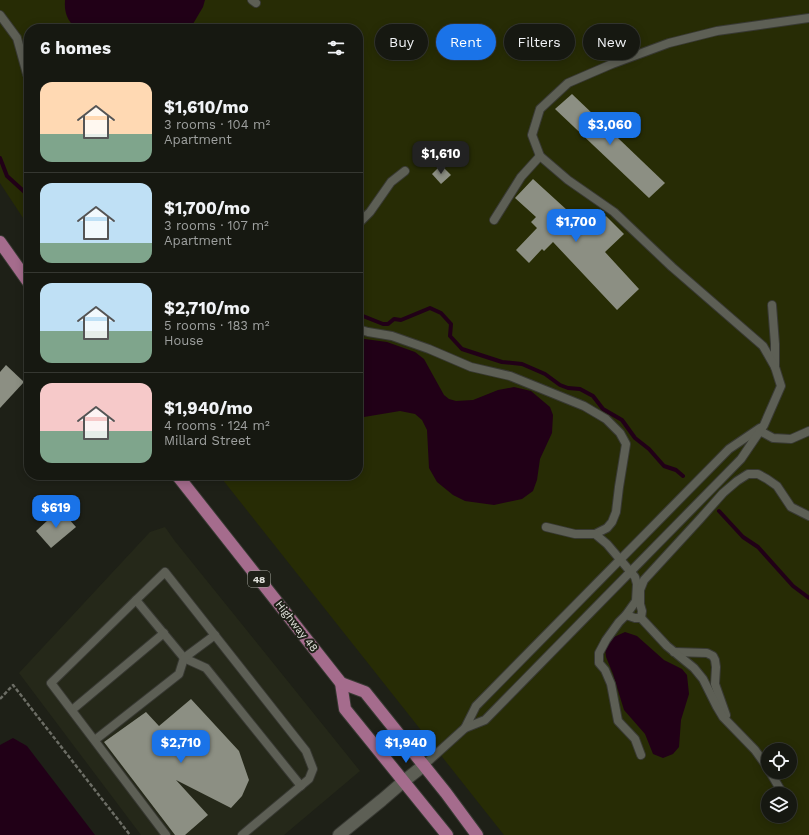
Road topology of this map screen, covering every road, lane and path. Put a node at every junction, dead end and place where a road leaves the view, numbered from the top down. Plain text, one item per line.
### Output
1 (0, 15) edge
2 (809, 18) edge
3 (24, 66) edge
4 (540, 156) junction
5 (405, 171) dead end
6 (363, 219) edge
7 (494, 220) dead end
8 (0, 242) edge
9 (24, 276) edge
10 (772, 306) dead end
11 (363, 330) edge
12 (776, 367) junction
13 (762, 428) junction
14 (809, 431) edge
15 (181, 480) edge
16 (809, 516) edge
17 (546, 528) dead end
18 (595, 534) junction
19 (620, 559) junction
20 (631, 572) junction
21 (136, 600) junction
22 (626, 615) junction
23 (641, 618) junction
24 (164, 633) junction
25 (215, 635) junction
26 (674, 652) junction
27 (184, 658) junction
28 (342, 683) junction
29 (0, 699) edge
30 (72, 710) junction
31 (729, 724) junction
32 (466, 728) junction
33 (94, 740) junction
34 (641, 755) dead end
35 (761, 758) edge
36 (423, 766) junction
37 (404, 781) junction
38 (301, 786) junction
39 (130, 835) edge
40 (166, 835) edge
41 (242, 835) edge
42 (339, 835) edge
43 (447, 835) edge
44 (477, 835) edge

1 - 3 lane
2 - 4 lane
4 - 7 lane
4 - 12 lane
5 - 6 lane
8 - 9 main road
10 - 12 lane
11 - 18 lane
12 - 13 lane
13 - 14 lane
13 - 19 lane
13 - 20 lane
15 - 28 main road, Highway 48 / 48
16 - 23 lane
17 - 18 lane
18 - 19 lane
19 - 20 lane
19 - 32 lane
20 - 22 lane
20 - 32 lane
21 - 24 lane
21 - 25 lane
21 - 30 lane
22 - 23 lane
22 - 34 lane
23 - 26 lane
24 - 27 lane
24 - 30 lane
25 - 27 lane
25 - 38 lane
26 - 31 lane
26 - 31 lane
27 - 33 lane
27 - 38 lane
28 - 36 main road
28 - 37 main road
29 - 39 path
30 - 33 lane
31 - 35 lane
32 - 36 lane
33 - 40 lane
36 - 37 street
36 - 44 main road
37 - 42 street
37 - 43 main road
38 - 41 lane

